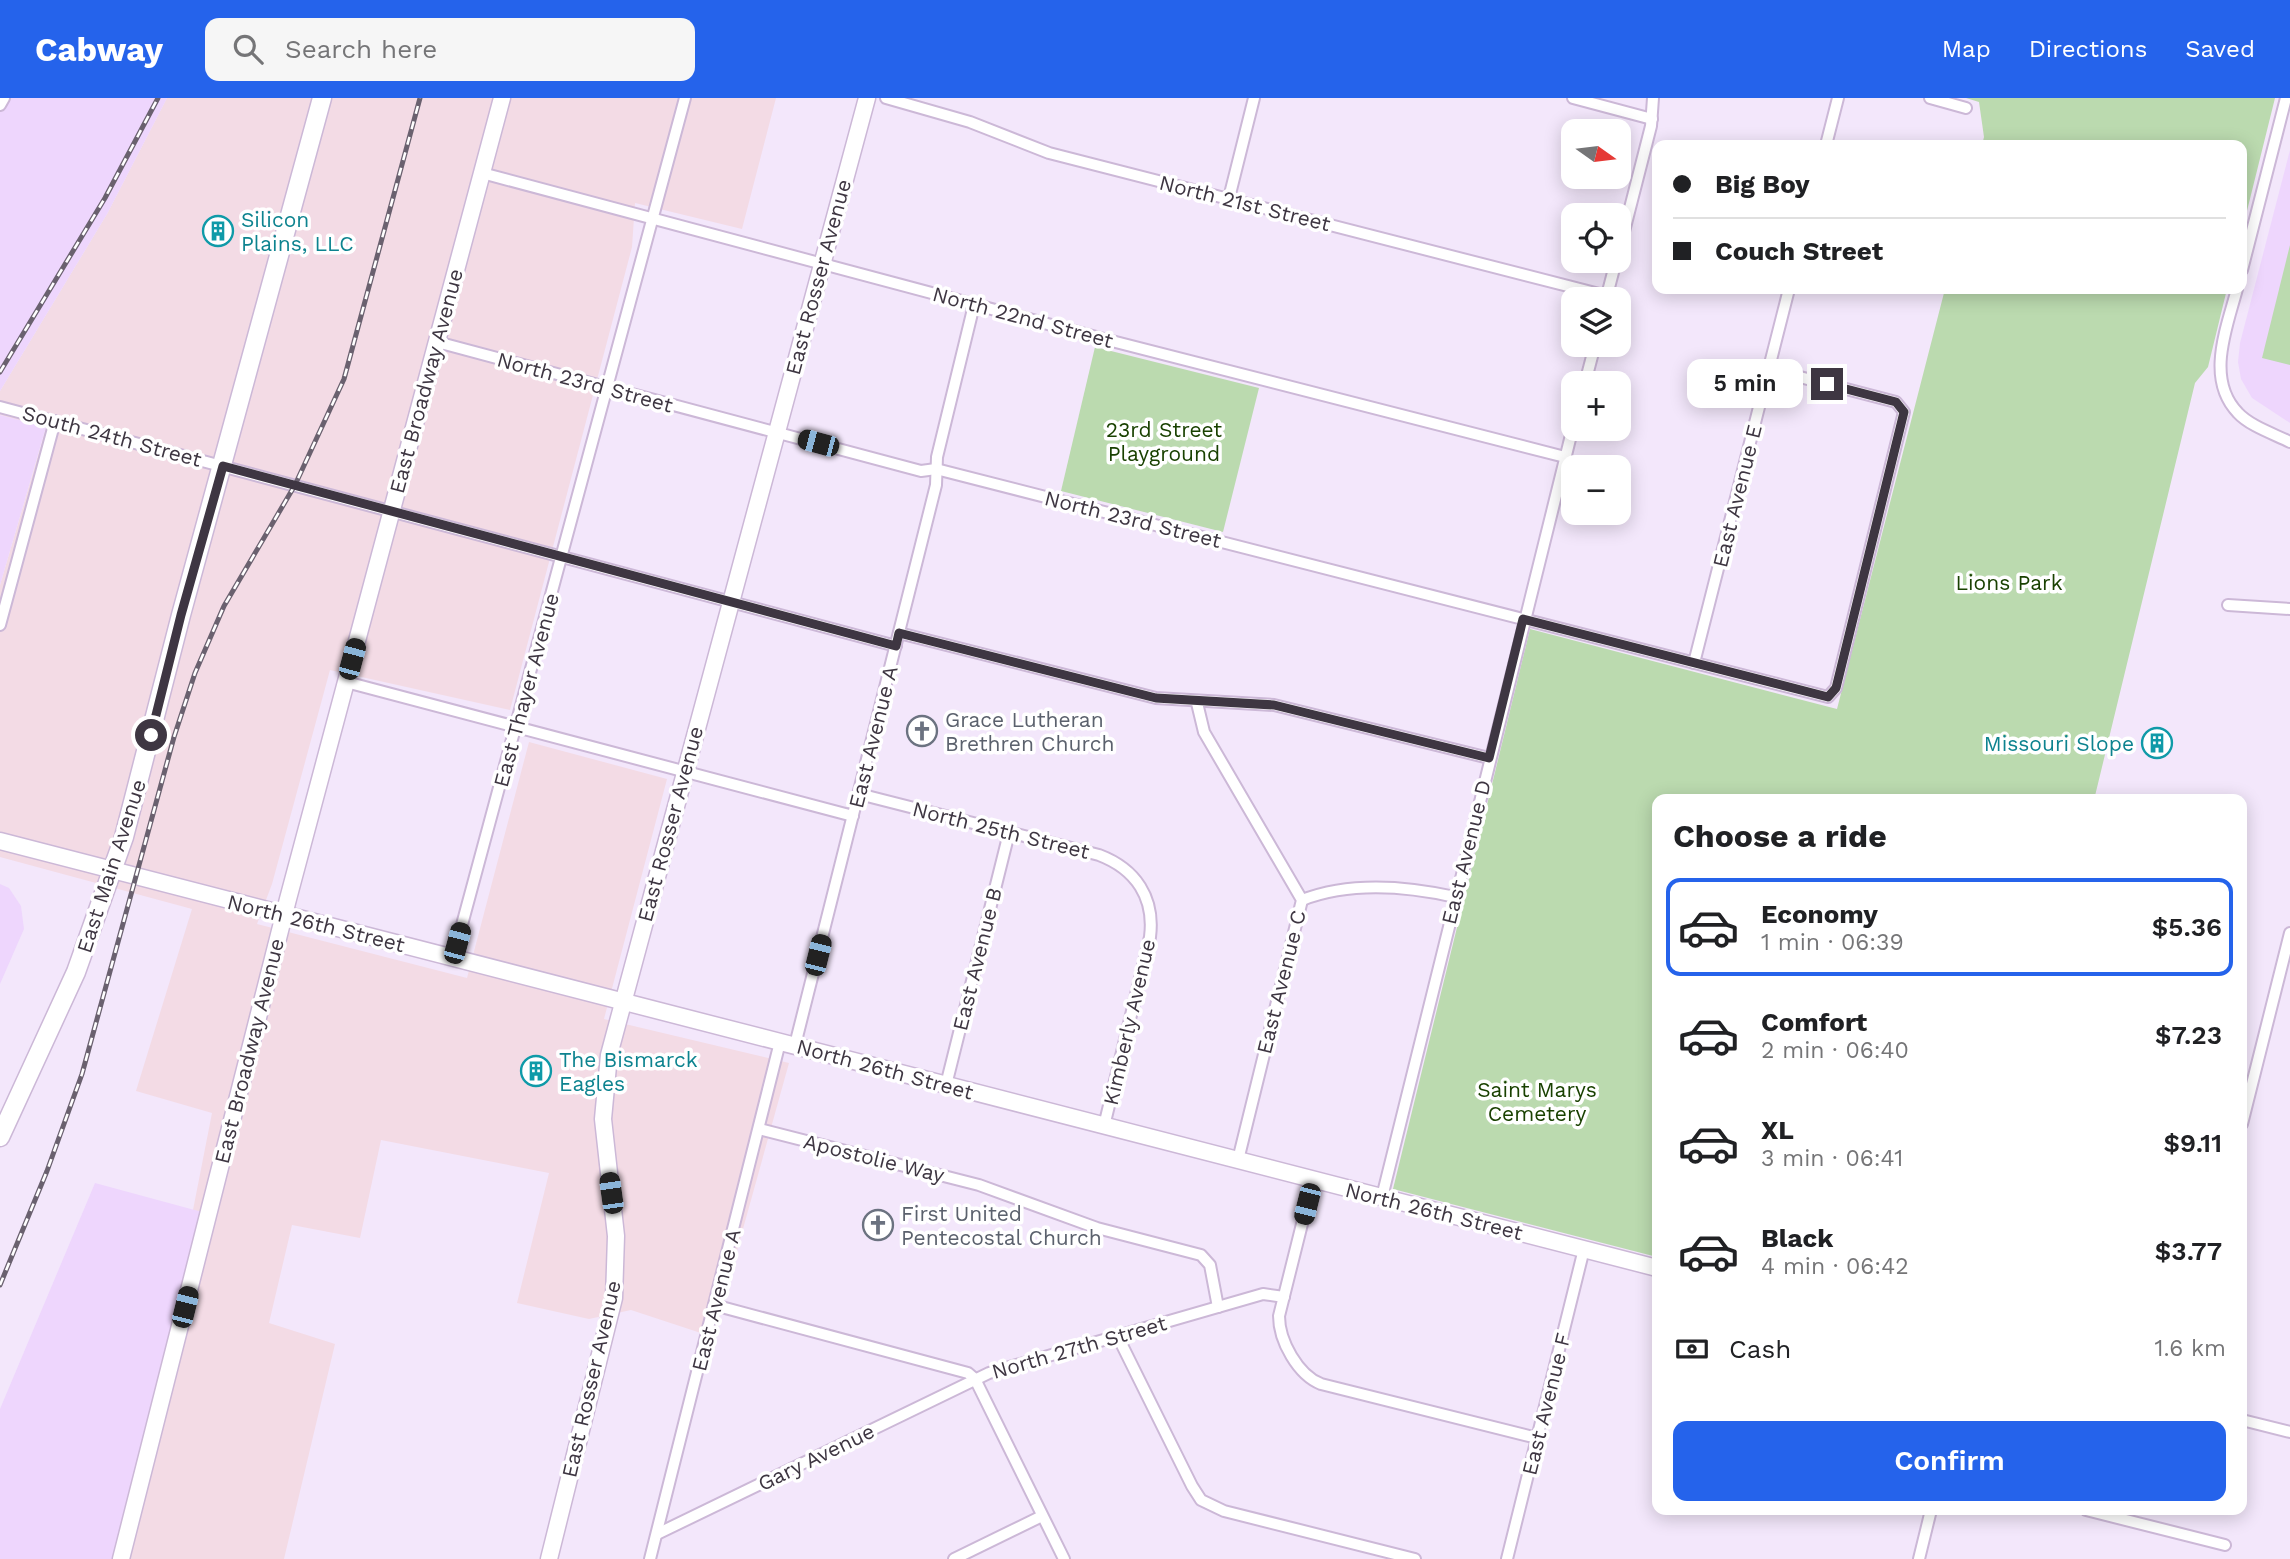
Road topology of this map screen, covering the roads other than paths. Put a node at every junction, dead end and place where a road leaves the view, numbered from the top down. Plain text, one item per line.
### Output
1 (4, 98) edge
2 (322, 98) edge
3 (502, 98) edge
4 (685, 98) edge
5 (867, 98) edge
6 (886, 98) edge
7 (1254, 98) edge
8 (1573, 98) edge
9 (1653, 98) edge
10 (1838, 98) edge
11 (1930, 98) edge
12 (2286, 98) edge
13 (0, 105) edge
14 (1966, 108) dead end
15 (1652, 119) junction
16 (1827, 140) edge
17 (482, 173) junction
18 (1229, 198) junction
19 (1631, 203) edge
20 (653, 218) junction
21 (2247, 250) edge
22 (822, 262) junction
23 (1565, 287) edge
24 (1788, 294) edge
25 (2236, 294) edge
26 (974, 305) junction
27 (437, 342) junction
28 (1769, 369) junction
29 (606, 387) junction
30 (0, 407) edge
31 (55, 421) junction
32 (776, 432) junction
33 (2290, 442) edge
34 (1561, 456) edge
35 (223, 466) junction
36 (936, 469) junction
37 (1561, 472) edge
38 (392, 511) junction
39 (562, 557) junction
40 (731, 601) junction
41 (2228, 605) dead end
42 (2290, 609) edge
43 (1523, 619) junction
44 (0, 625) edge
45 (899, 633) junction
46 (896, 646) junction
47 (1694, 663) junction
48 (346, 682) junction
49 (1197, 703) junction
50 (516, 726) junction
51 (1489, 758) junction
52 (685, 771) junction
53 (859, 794) junction
54 (853, 816) junction
55 (1009, 833) junction
56 (0, 841) edge
57 (113, 871) junction
58 (1137, 880) joint
59 (1455, 897) junction
60 (1302, 900) junction
61 (284, 915) junction
62 (2290, 933) edge
63 (453, 958) junction
64 (622, 1001) junction
65 (788, 1044) junction
66 (946, 1085) junction
67 (2247, 1104) edge
68 (4, 1117) edge
69 (1104, 1126) junction
70 (759, 1129) junction
71 (0, 1137) edge
72 (1238, 1160) junction
73 (1313, 1180) junction
74 (1382, 1197) junction
75 (1584, 1249) junction
76 (1652, 1267) edge
77 (1284, 1297) junction
78 (714, 1305) junction
79 (1218, 1307) junction
80 (1117, 1335) junction
81 (975, 1379) junction
82 (2247, 1421) edge
83 (2290, 1432) edge
84 (1537, 1438) junction
85 (1930, 1515) edge
86 (2106, 1515) edge
87 (1042, 1516) junction
88 (657, 1534) junction
89 (2225, 1545) dead end
90 (1380, 1555) edge
91 (121, 1559) edge
92 (549, 1559) edge
93 (650, 1559) edge
94 (954, 1559) edge
95 (1064, 1559) edge
96 (1415, 1559) edge
97 (1507, 1559) edge
98 (1919, 1559) edge

1 - 13 street
2 - 35 main road, East Main Avenue
3 - 17 street, East Broadway Avenue
4 - 20 street, East Thayer Avenue
5 - 22 street, East Rosser Avenue
6 - 18 street, North 21st Street
7 - 18 street
8 - 15 street
9 - 15 street
10 - 16 street
11 - 14 street
12 - 21 street
15 - 19 street
17 - 20 street, North 22nd Street
17 - 27 street, East Broadway Avenue
18 - 23 street, North 21st Street
20 - 22 street, North 22nd Street
20 - 29 street, East Thayer Avenue
22 - 26 street, North 22nd Street
22 - 32 street, East Rosser Avenue
24 - 28 street, East Avenue E
25 - 33 street
26 - 34 street, North 22nd Street
26 - 36 street, East Avenue A
27 - 29 street, North 23rd Street
27 - 38 street, East Broadway Avenue
28 - 47 street, East Avenue E
28 - 47 street, North 23rd Street
29 - 32 street, North 23rd Street
29 - 39 street, East Thayer Avenue
30 - 31 street, South 24th Street
31 - 35 street, South 24th Street
31 - 44 street
32 - 36 street, North 23rd Street
32 - 40 street, East Rosser Avenue
35 - 38 street, South 24th Street
35 - 57 main road, East Main Avenue
36 - 43 street, North 23rd Street
36 - 45 street, East Avenue A
37 - 43 street, East Avenue D
38 - 39 street, South 24th Street
38 - 48 street, East Broadway Avenue
39 - 40 street, South 24th Street
39 - 50 street, East Thayer Avenue
40 - 46 street, South 24th Street
40 - 52 street, East Rosser Avenue
41 - 42 street
43 - 47 street, North 23rd Street
43 - 51 street, East Avenue D
45 - 46 street, East Avenue A
45 - 49 street
46 - 53 street, East Avenue A
48 - 50 street
48 - 61 street, East Broadway Avenue
49 - 51 street
49 - 60 street, East Avenue C
50 - 52 street
50 - 63 street, East Thayer Avenue
51 - 59 street, East Avenue D
52 - 54 street
52 - 64 street, East Rosser Avenue
53 - 54 street, East Avenue A
53 - 55 street, North 25th Street
54 - 65 street, East Avenue A
55 - 58 street, North 25th Street
55 - 66 street, East Avenue B
56 - 57 street, North 26th Street
57 - 61 street, North 26th Street
57 - 68 main road, East Main Avenue
58 - 69 street, Kimberly Avenue
59 - 60 street
59 - 74 street, East Avenue D
60 - 72 street, East Avenue C
61 - 63 street, North 26th Street
61 - 91 street, East Broadway Avenue
62 - 67 street
63 - 64 street, North 26th Street
64 - 65 street, North 26th Street
64 - 92 street, East Rosser Avenue
65 - 66 street, North 26th Street
65 - 70 street, East Avenue A
66 - 69 street, North 26th Street
68 - 71 main road, East Main Avenue
69 - 72 street, North 26th Street
70 - 78 street, East Avenue A
70 - 79 street, Apostolie Way
72 - 73 street, North 26th Street
73 - 74 street, North 26th Street
73 - 77 street
74 - 75 street, North 26th Street
75 - 76 street, North 26th Street
75 - 84 street, East Avenue F
77 - 79 street, North 27th Street
77 - 84 street
78 - 81 street, North 27th Street
78 - 88 street, East Avenue A
79 - 80 street, North 27th Street
80 - 81 street, North 27th Street
80 - 90 street
81 - 87 street
81 - 88 street, Gary Avenue
82 - 83 street
84 - 97 street, East Avenue F
85 - 98 street
86 - 89 street
87 - 94 street
87 - 95 street
88 - 93 street, East Avenue A
90 - 96 street

